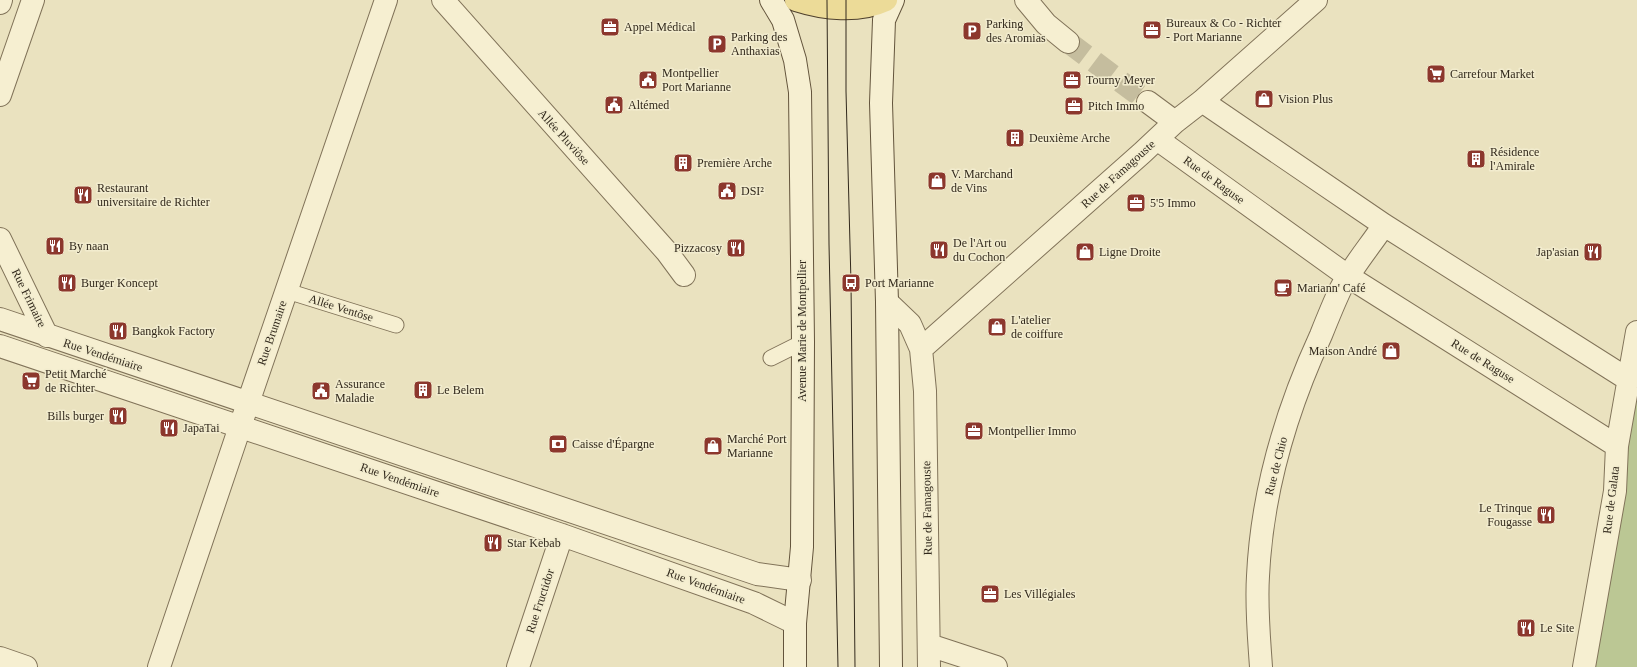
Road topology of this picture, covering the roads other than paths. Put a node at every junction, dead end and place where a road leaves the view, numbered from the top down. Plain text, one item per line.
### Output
1 (1, 0) edge
2 (33, 0) edge
3 (386, 0) edge
4 (443, 0) edge
5 (771, 0) edge
6 (796, 0) edge
7 (886, 0) edge
8 (892, 0) edge
9 (1026, 0) edge
10 (1316, 0) edge
11 (0, 3) edge
12 (1068, 42) tunnel mouth
13 (0, 95) edge
14 (1202, 101) junction
15 (1148, 102) tunnel mouth
16 (1175, 122) junction
17 (1157, 139) junction
18 (1384, 225) junction
19 (0, 239) edge
20 (684, 275) dead end
21 (1349, 277) junction
22 (287, 291) junction
23 (887, 302) junction
24 (0, 320) edge
25 (396, 325) dead end
26 (1637, 332) edge
27 (47, 336) junction
28 (803, 342) junction
29 (0, 346) edge
30 (921, 349) junction
31 (772, 358) dead end
32 (1629, 380) junction
33 (248, 403) junction
34 (240, 426) junction
35 (1617, 446) junction
36 (562, 534) junction
37 (800, 580) junction
38 (795, 623) junction
39 (929, 645) junction
40 (0, 658) edge
41 (26, 667) edge
42 (159, 667) edge
43 (518, 667) edge
44 (795, 667) edge
45 (891, 667) edge
46 (930, 667) edge
47 (996, 667) edge
48 (1261, 667) edge
49 (1584, 667) edge

1 - 11 street
2 - 13 street
3 - 22 street, Rue Brumaire
4 - 20 street, Allée Pluviôse
5 - 28 street, Avenue Marie de Montpellier
6 - 7 main road
8 - 23 street
9 - 12 street
10 - 14 street, Rue de Famagouste
14 - 16 street, Rue de Famagouste
14 - 18 street
15 - 16 street
16 - 17 street, Rue de Famagouste
17 - 21 street, Rue de Raguse
17 - 30 street, Rue de Famagouste
18 - 21 street
18 - 32 street
19 - 27 street, Rue Frimaire
21 - 35 street, Rue de Raguse
21 - 48 street, Rue de Chio
22 - 25 lane, Allée Ventôse
22 - 33 street, Rue Brumaire
23 - 30 street, Rue de Famagouste
23 - 45 street
24 - 27 street, Rue Vendémiaire
26 - 32 street, Rue de Galata
27 - 33 street, Rue Vendémiaire
28 - 31 lane
28 - 37 street, Avenue Marie de Montpellier
29 - 34 street, Rue Vendémiaire
30 - 39 street, Rue de Famagouste
32 - 35 street, Rue de Galata
33 - 34 street, Rue Brumaire
33 - 37 street, Rue Vendémiaire
34 - 36 street, Rue Vendémiaire
34 - 42 street, Rue Brumaire
35 - 49 street, Rue de Galata
36 - 38 street, Rue Vendémiaire
36 - 43 street, Rue Fructidor
37 - 38 street, Avenue Marie de Montpellier
38 - 44 street, Avenue Marie de Montpellier
39 - 46 street, Rue de Famagouste
39 - 47 street
40 - 41 street

